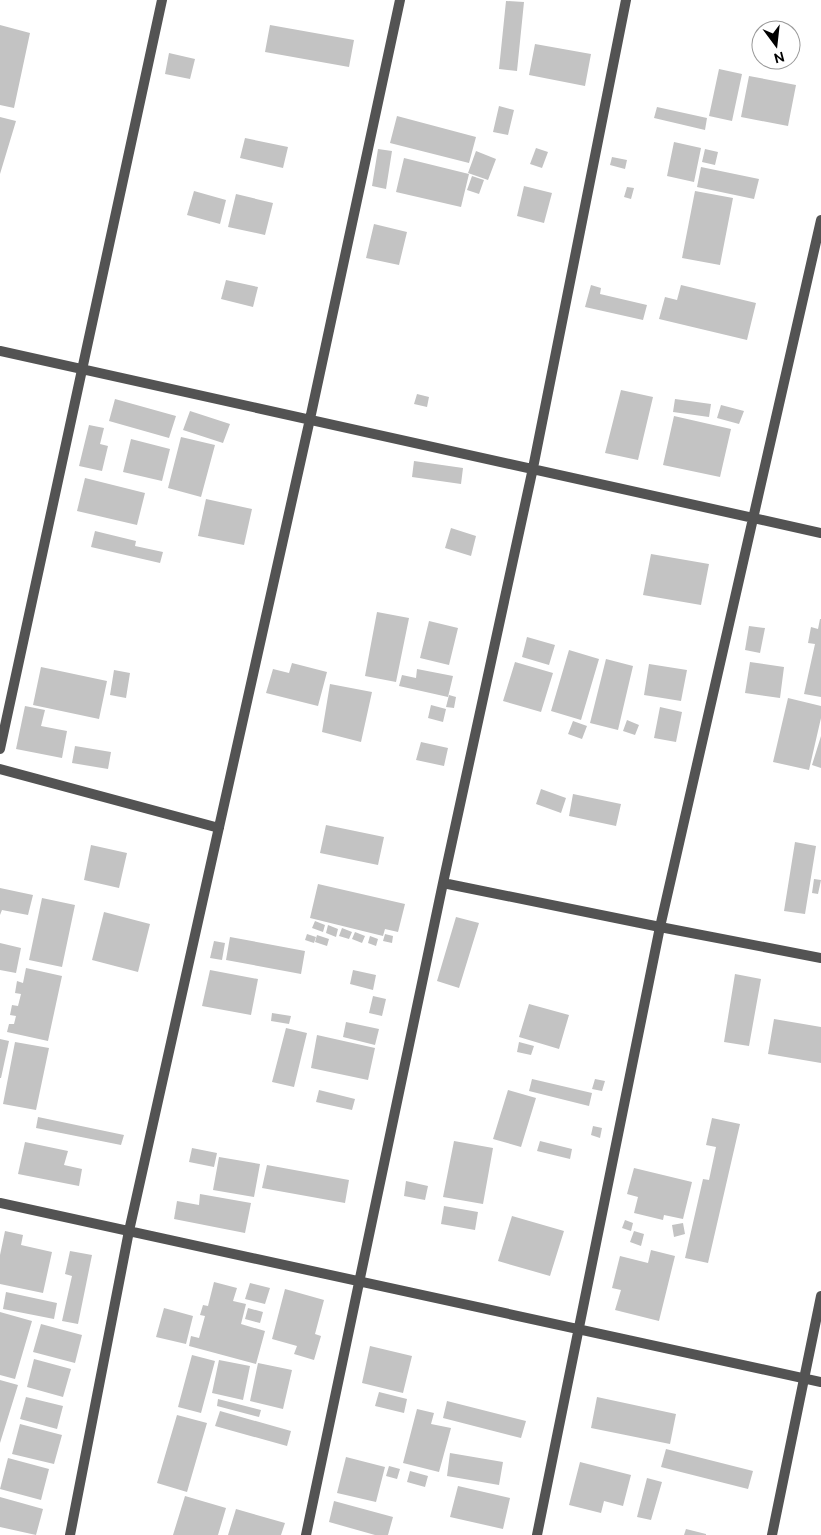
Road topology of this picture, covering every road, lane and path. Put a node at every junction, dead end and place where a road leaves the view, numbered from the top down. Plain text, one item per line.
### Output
1 (162, 0) edge
2 (400, 0) edge
3 (626, 0) edge
4 (821, 220) edge
5 (0, 351) edge
6 (82, 369) junction
7 (310, 419) junction
8 (533, 468) junction
9 (754, 518) junction
10 (821, 532) edge
11 (0, 749) edge
12 (0, 769) edge
13 (219, 828) junction
14 (443, 882) junction
15 (660, 927) junction
16 (821, 958) edge
17 (0, 1203) edge
18 (129, 1231) junction
19 (360, 1282) junction
20 (821, 1296) edge
21 (579, 1329) junction
22 (804, 1378) junction
23 (821, 1382) edge
24 (70, 1535) edge
25 (306, 1535) edge
26 (537, 1535) edge
27 (772, 1535) edge

1 - 6 street
2 - 7 street
3 - 8 street
4 - 9 street
5 - 6 street
6 - 7 street
6 - 11 street
7 - 8 street
7 - 13 street
8 - 9 street
8 - 14 street
9 - 10 street
9 - 15 street
12 - 13 street
13 - 18 street
14 - 15 street
14 - 19 street
15 - 16 street
15 - 21 street
17 - 18 street
18 - 19 street
18 - 24 street
19 - 21 street
19 - 25 street
20 - 22 street
21 - 22 street
21 - 26 street
22 - 23 street
22 - 27 street

